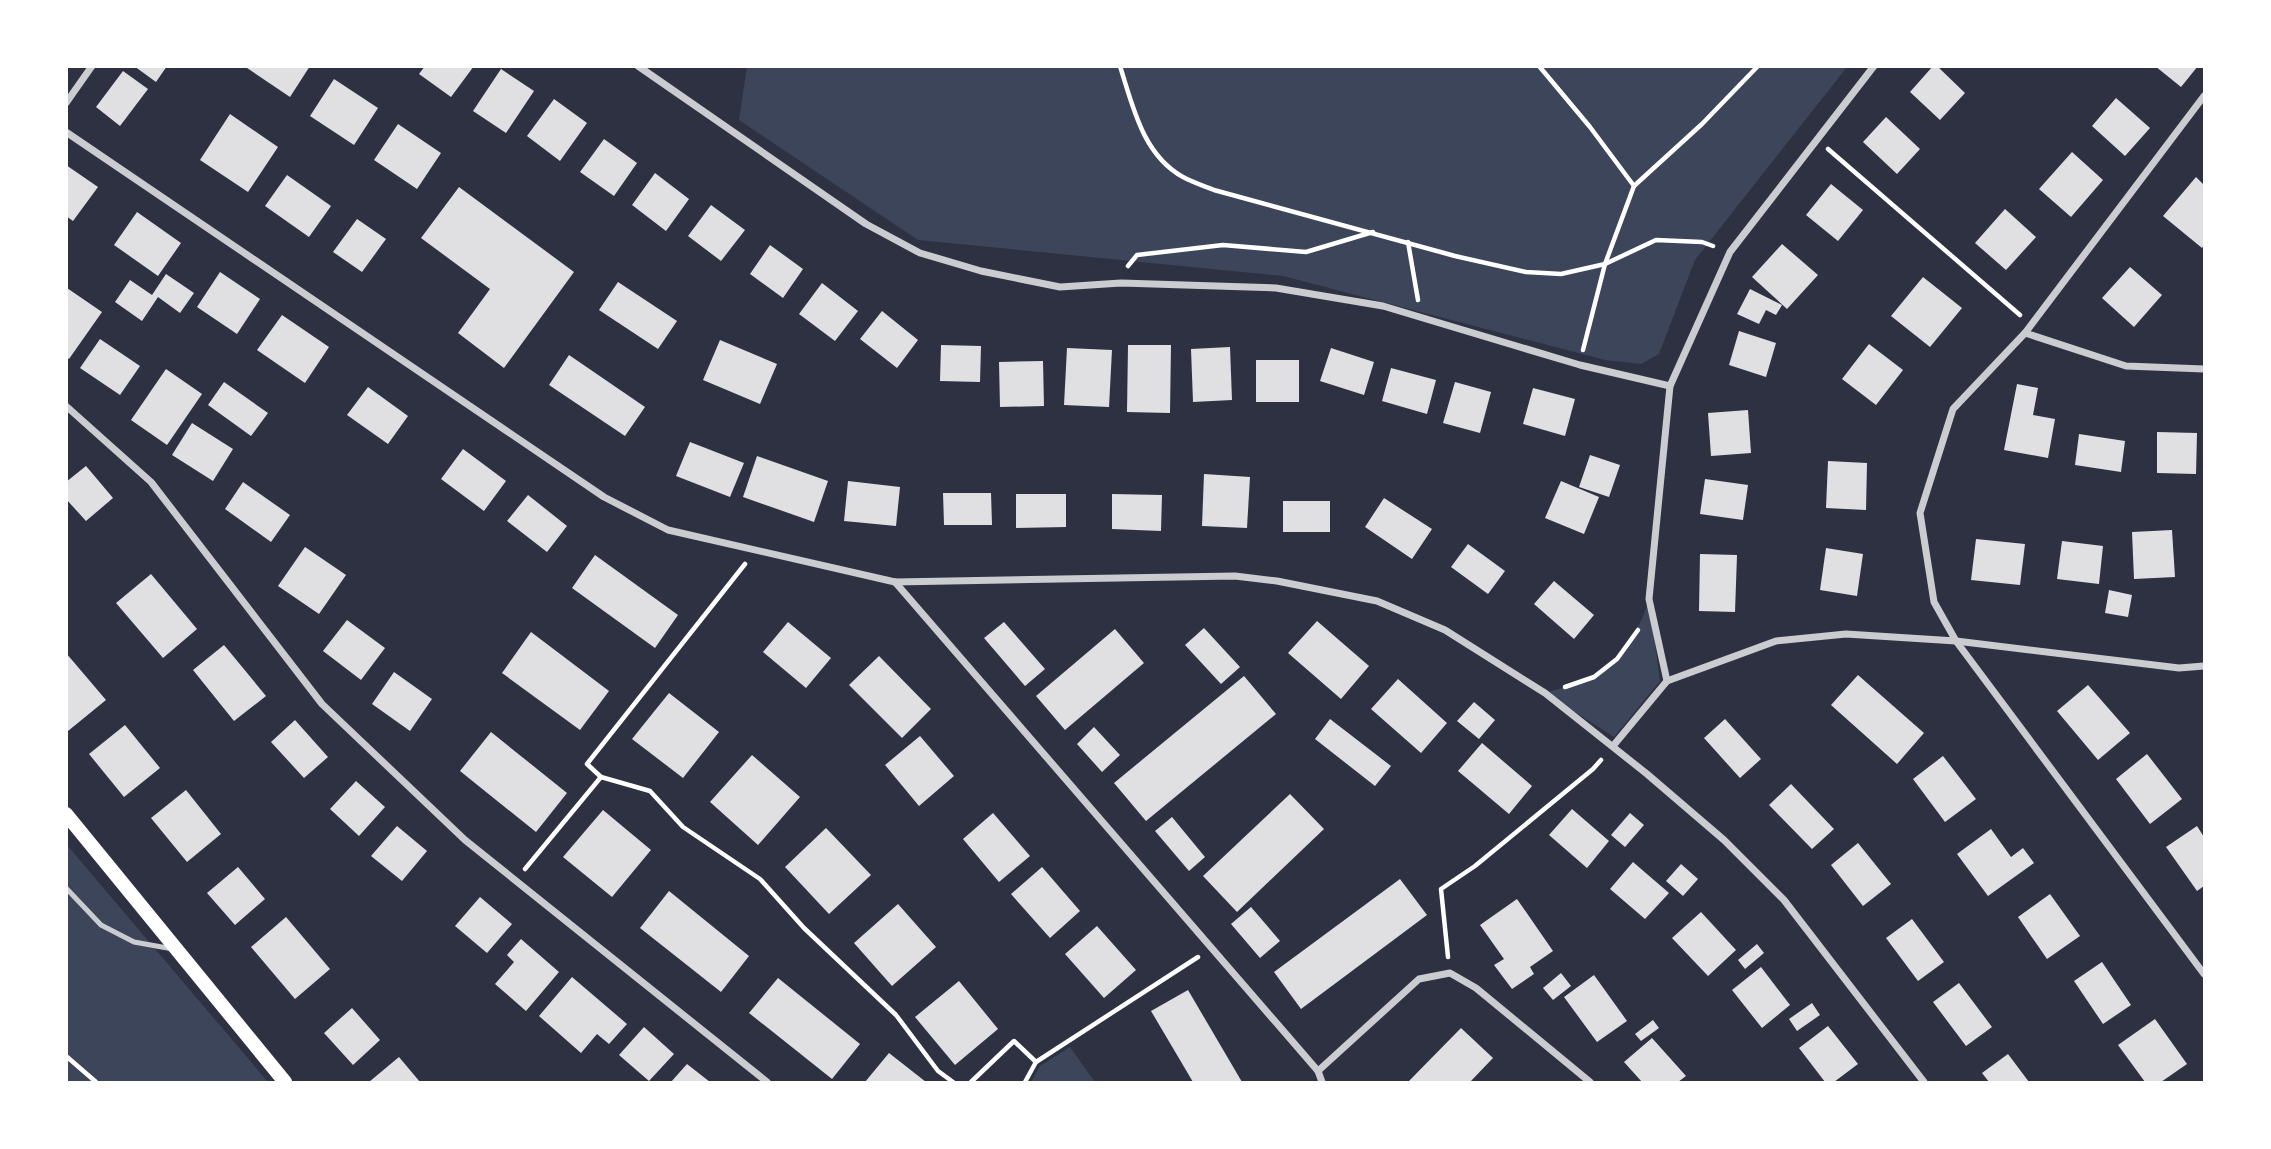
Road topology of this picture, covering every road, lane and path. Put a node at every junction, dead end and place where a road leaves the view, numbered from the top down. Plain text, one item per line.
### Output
1 (92, 66) edge
2 (638, 66) edge
3 (1120, 66) edge
4 (1539, 66) edge
5 (1758, 66) edge
6 (1874, 66) edge
7 (2204, 96) edge
8 (66, 103) edge
9 (66, 132) edge
10 (1817, 139) junction
11 (1634, 186) junction
12 (1373, 232) junction
13 (1408, 242) junction
14 (1730, 252) junction
15 (1605, 264) junction
16 (1121, 283) junction
17 (1422, 318) junction
18 (2031, 325) junction
19 (2025, 333) junction
20 (1580, 365) junction
21 (2204, 369) edge
22 (1670, 386) junction
23 (66, 406) edge
24 (756, 551) junction
25 (895, 582) junction
26 (1649, 600) junction
27 (1956, 641) junction
28 (2204, 666) edge
29 (1667, 681) junction
30 (1545, 693) junction
31 (1613, 746) junction
32 (601, 777) junction
33 (66, 814) edge
34 (515, 880) junction
35 (66, 888) edge
36 (1211, 948) junction
37 (176, 949) junction
38 (1450, 973) junction
39 (2204, 974) edge
40 (66, 1056) edge
41 (1036, 1062) junction
42 (1318, 1072) junction
43 (96, 1083) edge
44 (285, 1083) edge
45 (767, 1083) edge
46 (953, 1083) edge
47 (971, 1083) edge
48 (1025, 1083) edge
49 (1322, 1083) edge
50 (1590, 1083) edge
51 (1924, 1083) edge

1 - 8 street
2 - 16 street
3 - 12 path
4 - 11 path
5 - 11 path
6 - 10 street
7 - 18 street
9 - 24 street
10 - 14 street
10 - 18 path
11 - 15 path
12 - 13 path
12 - 16 path
13 - 15 path
13 - 17 path
14 - 15 path
14 - 22 street
15 - 20 path
16 - 17 street
17 - 20 street
18 - 19 street
19 - 21 street
19 - 27 street
20 - 22 street
22 - 26 street
23 - 34 street
24 - 25 street
24 - 32 path
25 - 30 street
25 - 36 street
26 - 29 street
26 - 30 path
27 - 28 street
27 - 29 street
27 - 39 street
29 - 31 street
30 - 31 street
31 - 38 path
31 - 51 street
32 - 34 path
32 - 46 path
33 - 37 main road
34 - 45 street
35 - 37 lane
36 - 41 path
36 - 42 street
37 - 44 main road
38 - 42 street
38 - 50 street
40 - 43 path
41 - 47 path
41 - 48 path
42 - 49 street

